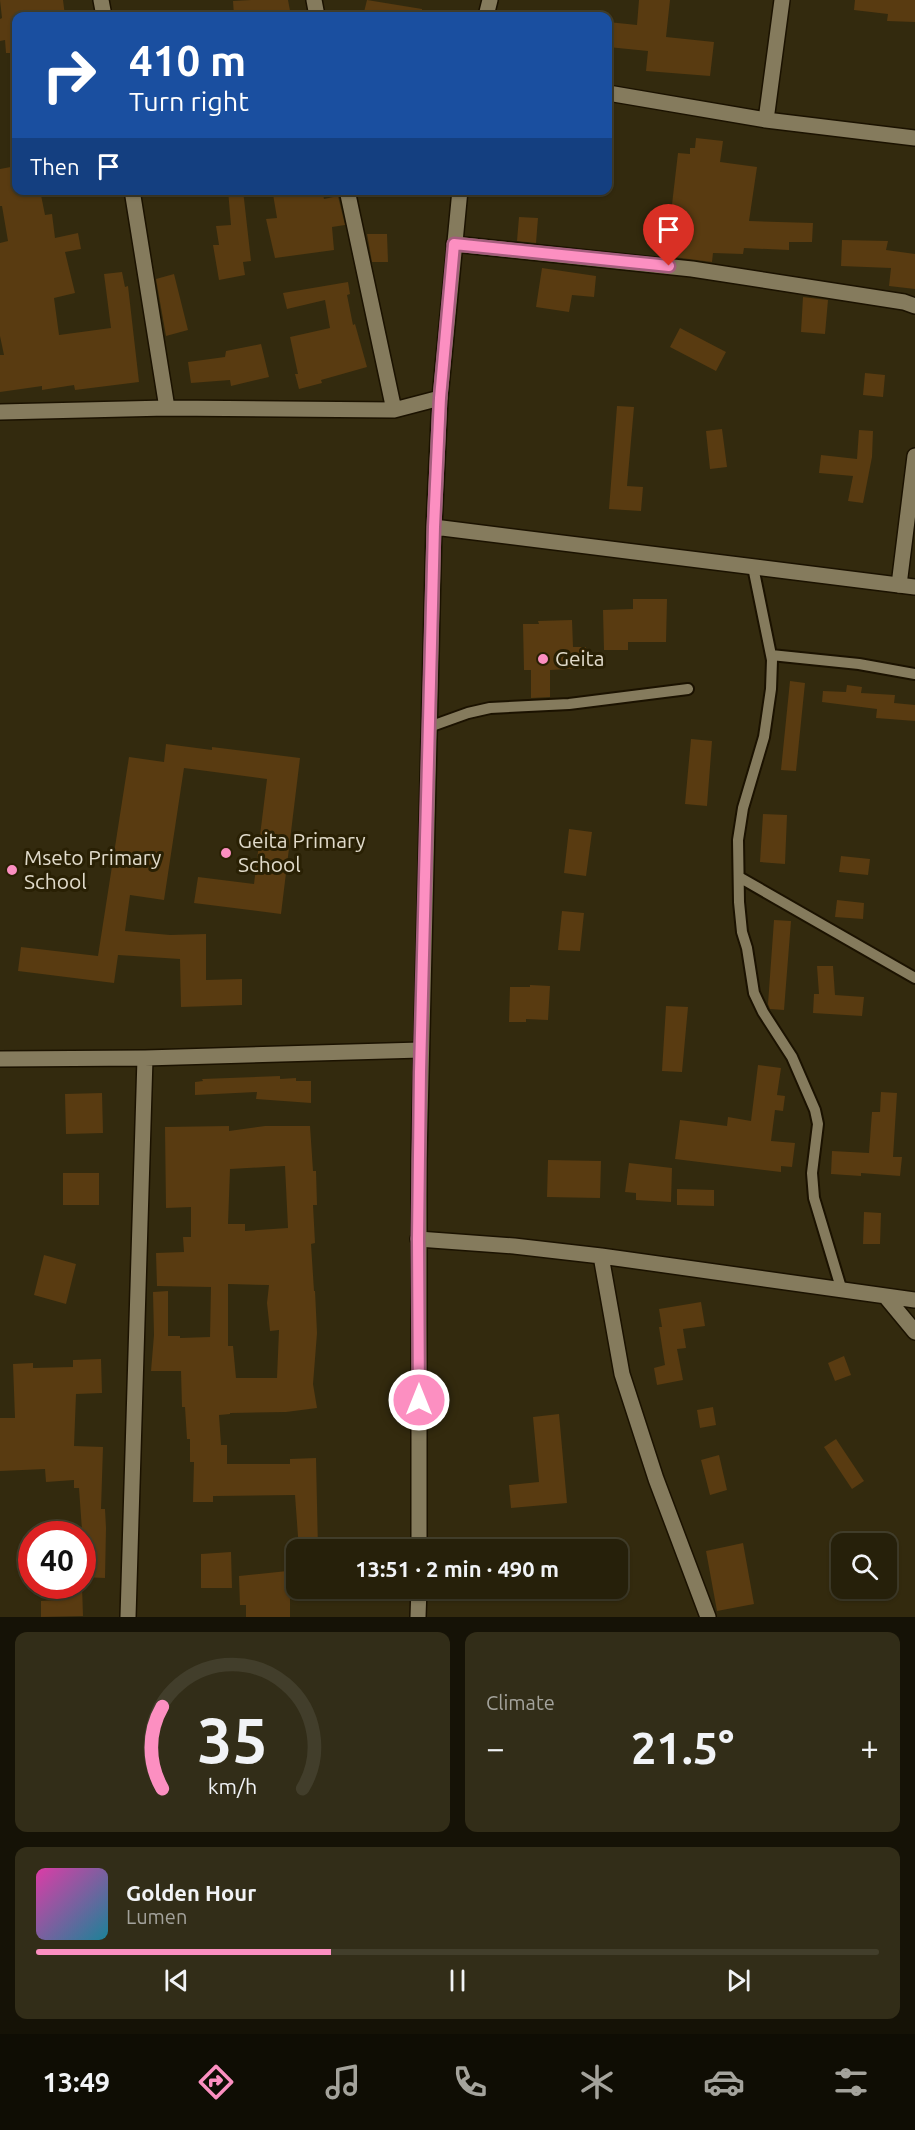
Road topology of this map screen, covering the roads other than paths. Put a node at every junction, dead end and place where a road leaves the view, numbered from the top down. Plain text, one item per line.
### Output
1 (782, 0) edge
2 (612, 94) edge
3 (766, 120) junction
4 (915, 138) edge
5 (133, 195) edge
6 (348, 195) edge
7 (459, 195) edge
8 (454, 244) junction
9 (915, 306) edge
10 (440, 398) junction
11 (166, 408) junction
12 (394, 410) junction
13 (0, 412) edge
14 (915, 461) edge
15 (434, 527) junction
16 (753, 567) junction
17 (899, 585) junction
18 (915, 587) edge
19 (771, 655) junction
20 (915, 674) edge
21 (688, 689) dead end
22 (429, 727) junction
23 (739, 877) junction
24 (915, 978) edge
25 (421, 1050) junction
26 (145, 1058) junction
27 (0, 1059) edge
28 (418, 1239) junction
29 (601, 1256) junction
30 (842, 1291) junction
31 (886, 1298) junction
32 (915, 1300) edge
33 (915, 1332) edge
34 (419, 1539) edge
35 (418, 1599) edge
36 (128, 1617) edge
37 (418, 1617) edge
38 (708, 1617) edge

1 - 3 street
2 - 3 street
3 - 4 street
5 - 11 street
6 - 12 street
7 - 8 street
8 - 9 street
8 - 10 street
10 - 12 street
10 - 15 street
11 - 12 street
11 - 13 street
14 - 17 street
15 - 16 street
15 - 22 street
16 - 17 street
16 - 19 lane
17 - 18 street
19 - 20 lane
19 - 23 lane
21 - 22 lane
22 - 25 street
23 - 24 lane
23 - 30 lane
25 - 26 street
25 - 28 street
26 - 27 street
26 - 36 street
28 - 29 street
28 - 34 street
29 - 30 street
29 - 38 street
30 - 31 street
31 - 32 street
31 - 33 street
35 - 37 street

